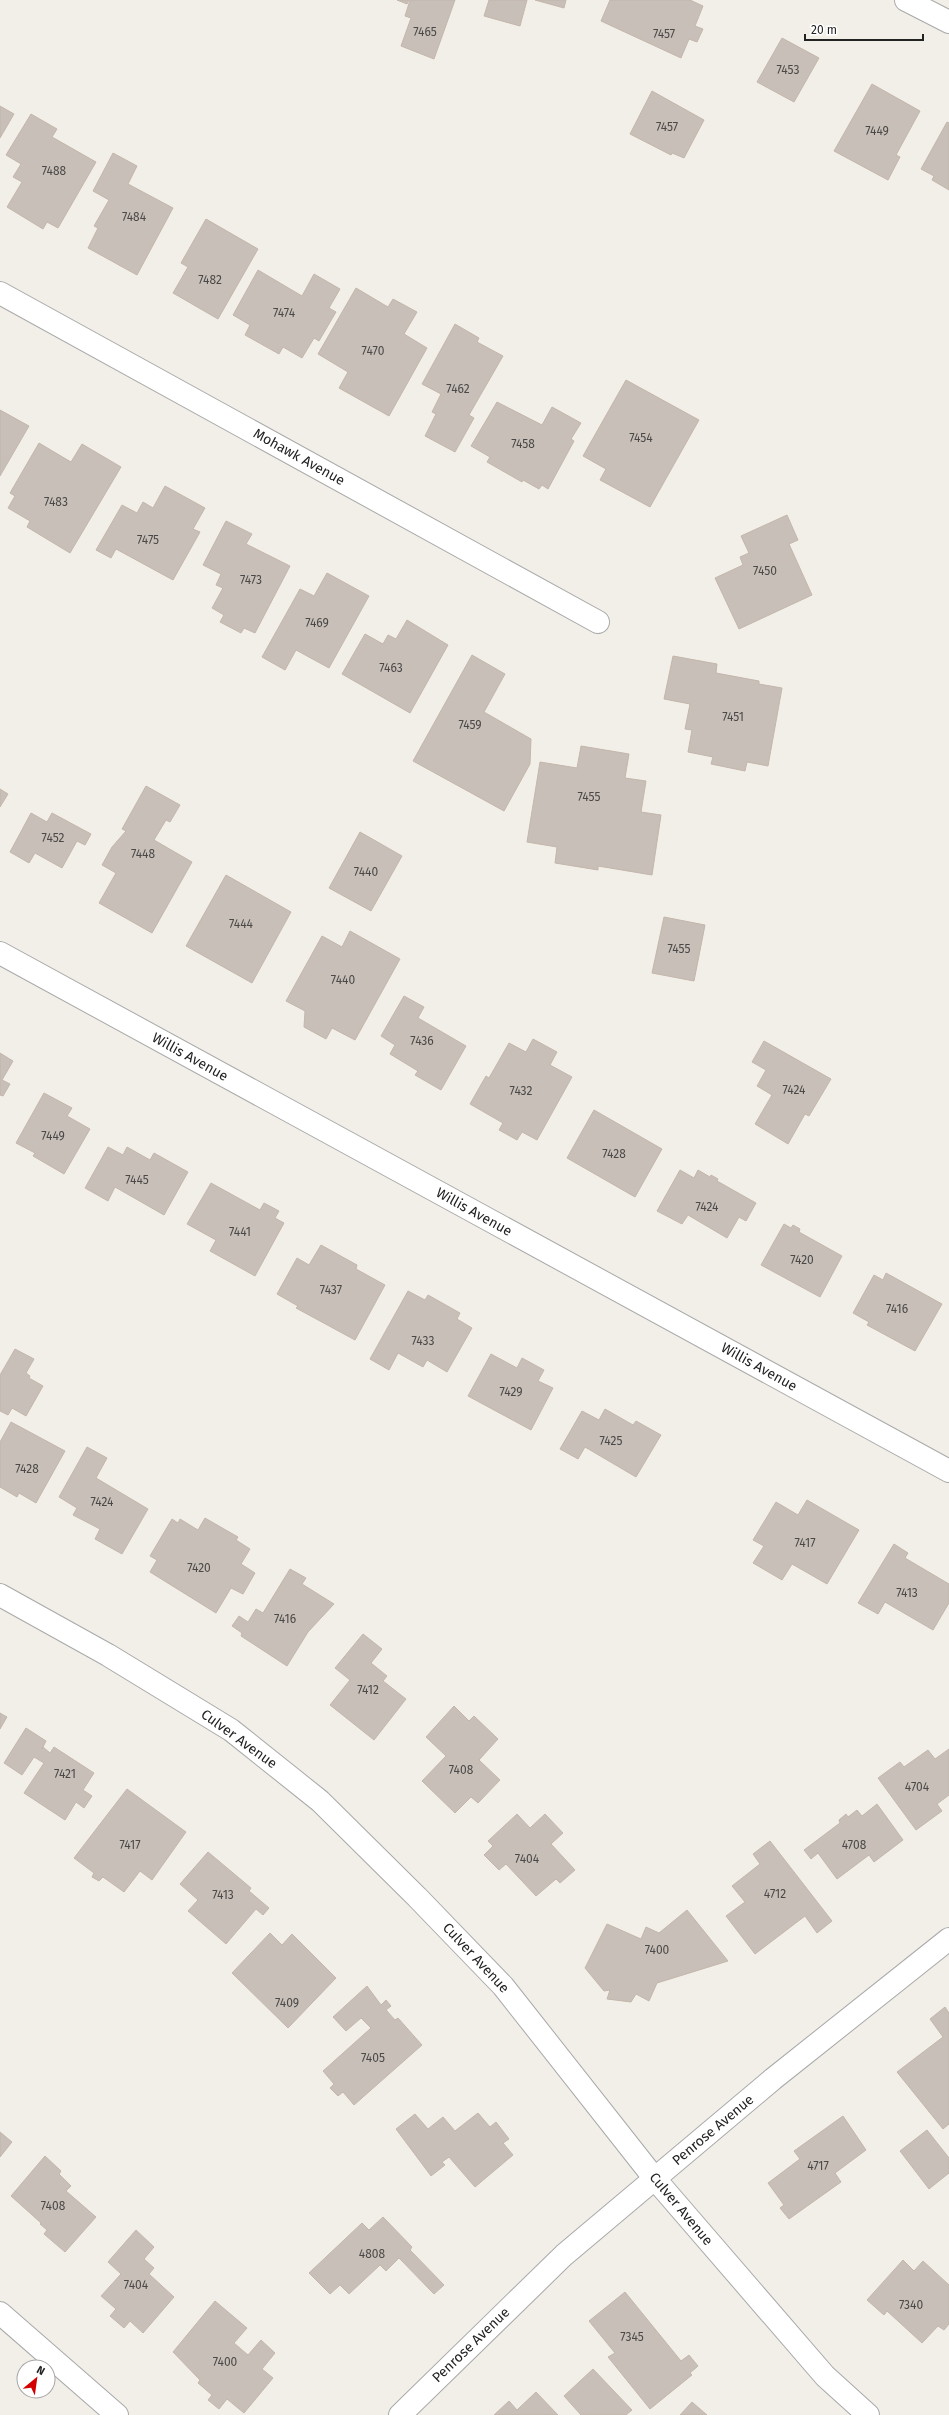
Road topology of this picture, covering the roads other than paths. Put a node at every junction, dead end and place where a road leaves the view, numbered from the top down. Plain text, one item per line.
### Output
1 (906, 0) edge
2 (949, 22) edge
3 (0, 293) edge
4 (598, 622) dead end
5 (0, 953) edge
6 (949, 1471) edge
7 (0, 1595) edge
8 (949, 1939) edge
9 (655, 2178) junction
10 (0, 2313) edge
11 (116, 2415) edge
12 (400, 2415) edge
13 (868, 2415) edge

1 - 2 street
3 - 4 street, Mohawk Avenue
5 - 6 street, Willis Avenue
7 - 9 street, Culver Avenue
8 - 9 street, Penrose Avenue
9 - 12 street, Penrose Avenue
9 - 13 street, Culver Avenue
10 - 11 street

